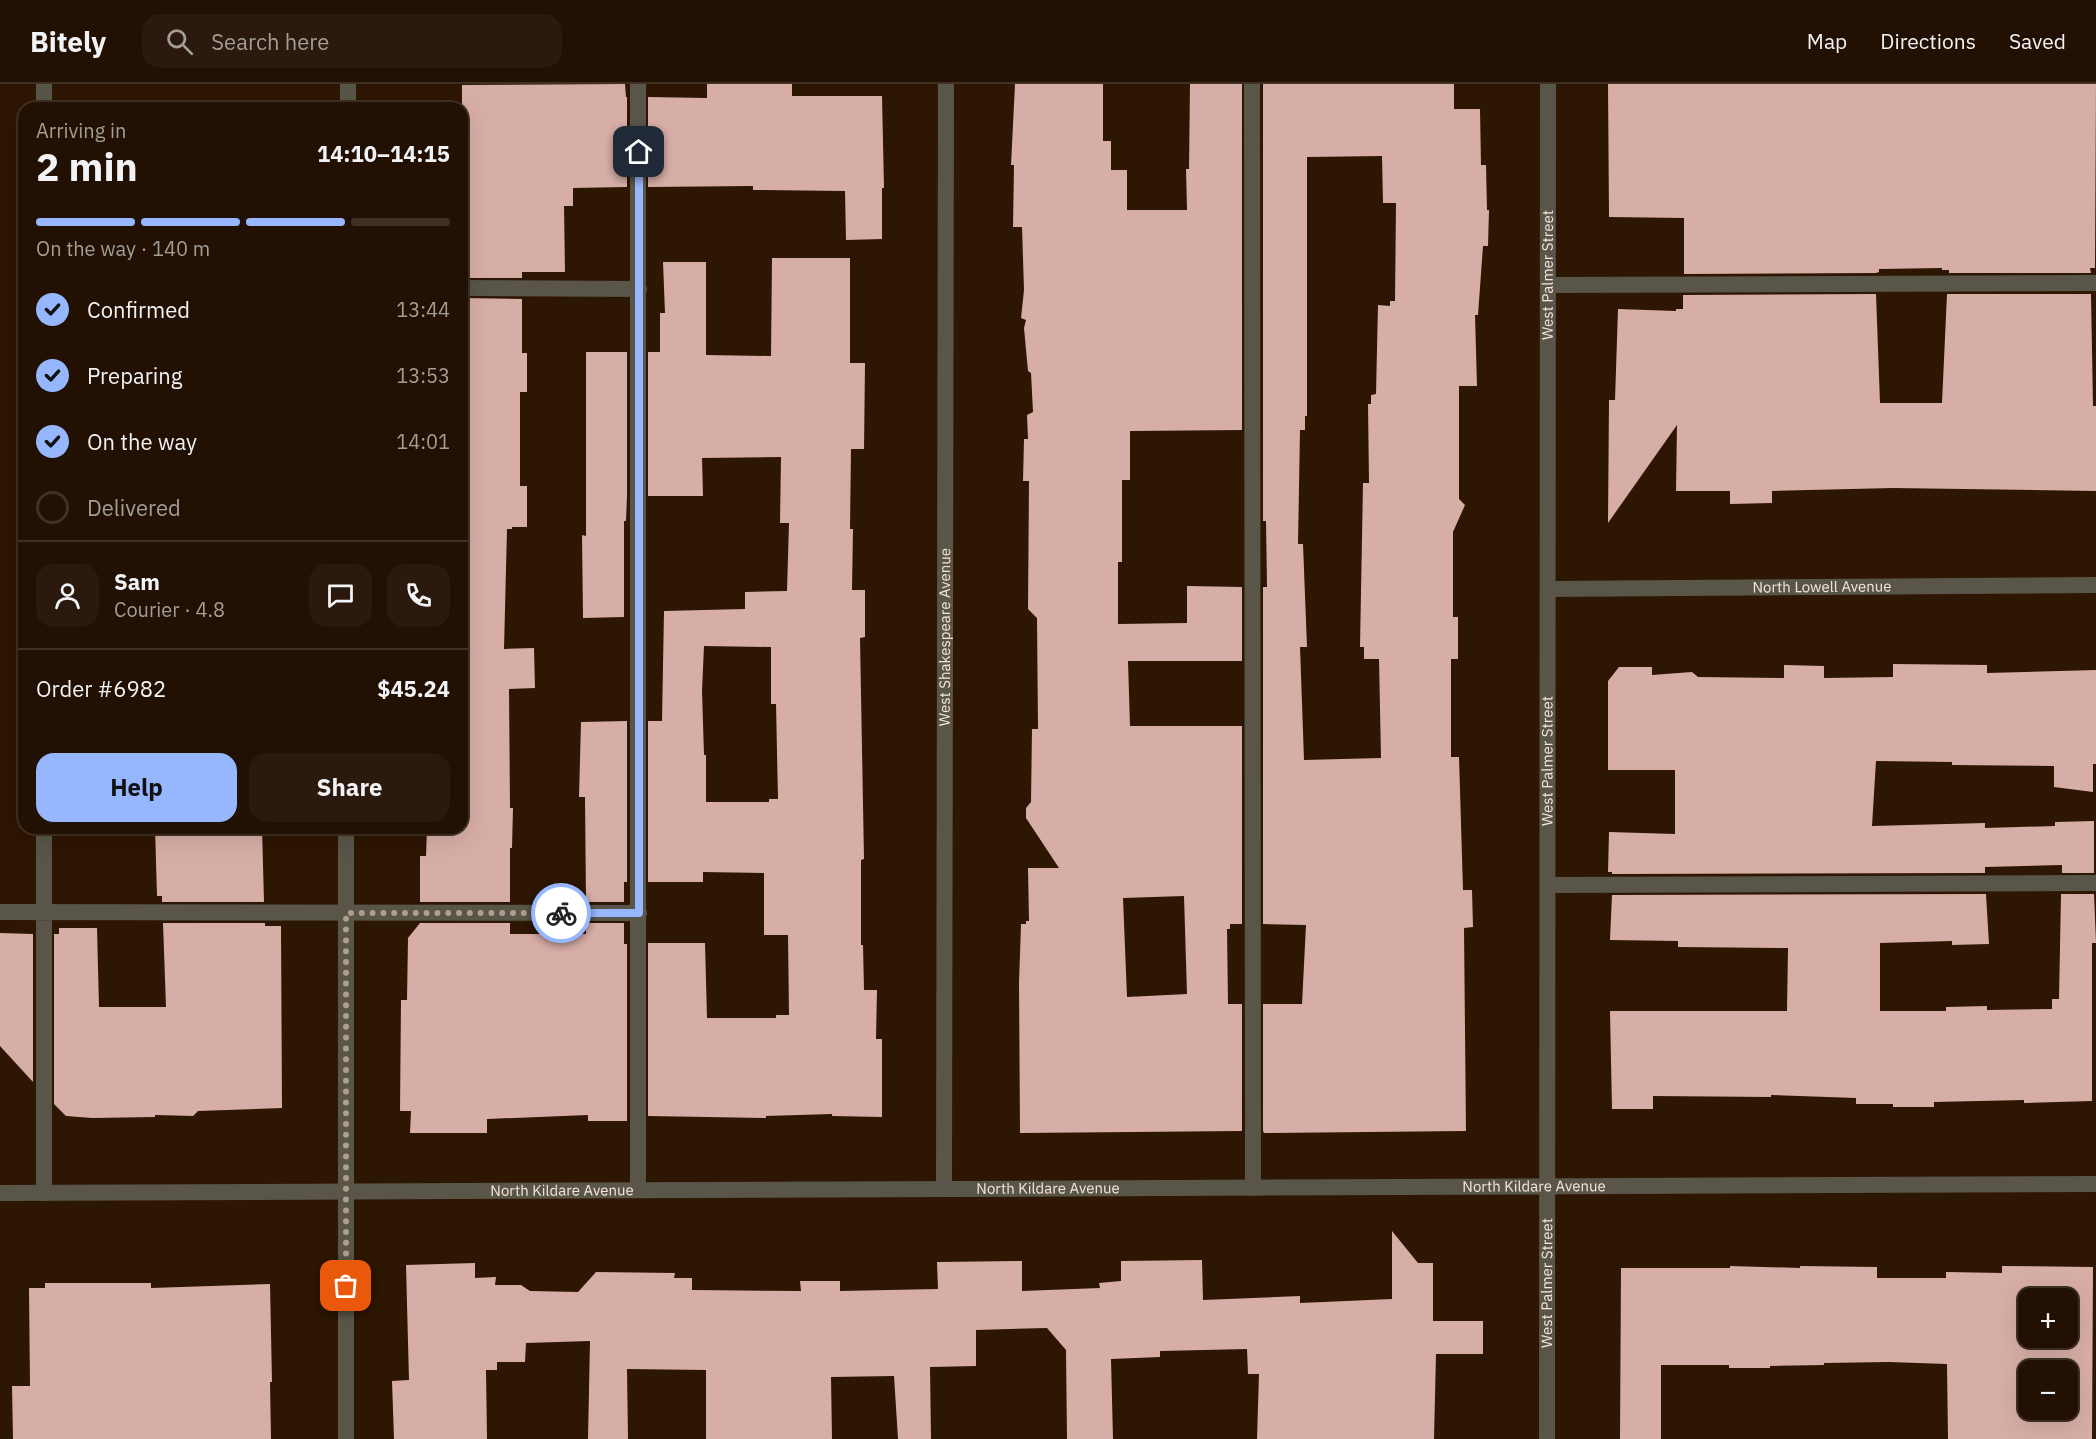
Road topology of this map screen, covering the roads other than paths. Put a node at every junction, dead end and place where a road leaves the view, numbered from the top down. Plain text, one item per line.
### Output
1 (44, 84) edge
2 (348, 84) edge
3 (638, 84) edge
4 (945, 84) edge
5 (1252, 84) edge
6 (1548, 84) edge
7 (44, 102) edge
8 (348, 102) edge
9 (2096, 283) edge
10 (1548, 285) junction
11 (468, 288) edge
12 (639, 289) junction
13 (2096, 585) edge
14 (1548, 589) junction
15 (44, 834) edge
16 (346, 834) edge
17 (2096, 883) edge
18 (1548, 885) junction
19 (0, 912) edge
20 (44, 912) junction
21 (346, 913) junction
22 (639, 913) junction
23 (2096, 1184) edge
24 (1547, 1186) junction
25 (1253, 1188) junction
26 (945, 1189) junction
27 (638, 1190) junction
28 (346, 1192) junction
29 (0, 1193) edge
30 (44, 1193) junction
31 (346, 1439) edge
32 (1547, 1439) edge

1 - 7 street
2 - 8 street
3 - 12 street
4 - 26 street, West Shakespeare Avenue
5 - 25 street
6 - 10 street, West Palmer Street
9 - 10 street
10 - 14 street, West Palmer Street
11 - 12 street
12 - 22 street
13 - 14 street, North Lowell Avenue
14 - 18 street, West Palmer Street
15 - 20 street
16 - 21 street
17 - 18 street
18 - 24 street, West Palmer Street
19 - 20 street
20 - 21 street
20 - 30 street
21 - 22 street
21 - 28 street
22 - 27 street
23 - 24 street, North Kildare Avenue
24 - 25 street, North Kildare Avenue
24 - 32 street, West Palmer Street
25 - 26 street, North Kildare Avenue
26 - 27 street, North Kildare Avenue
27 - 28 street, North Kildare Avenue
28 - 30 street, North Kildare Avenue
28 - 31 street
29 - 30 street, North Kildare Avenue

